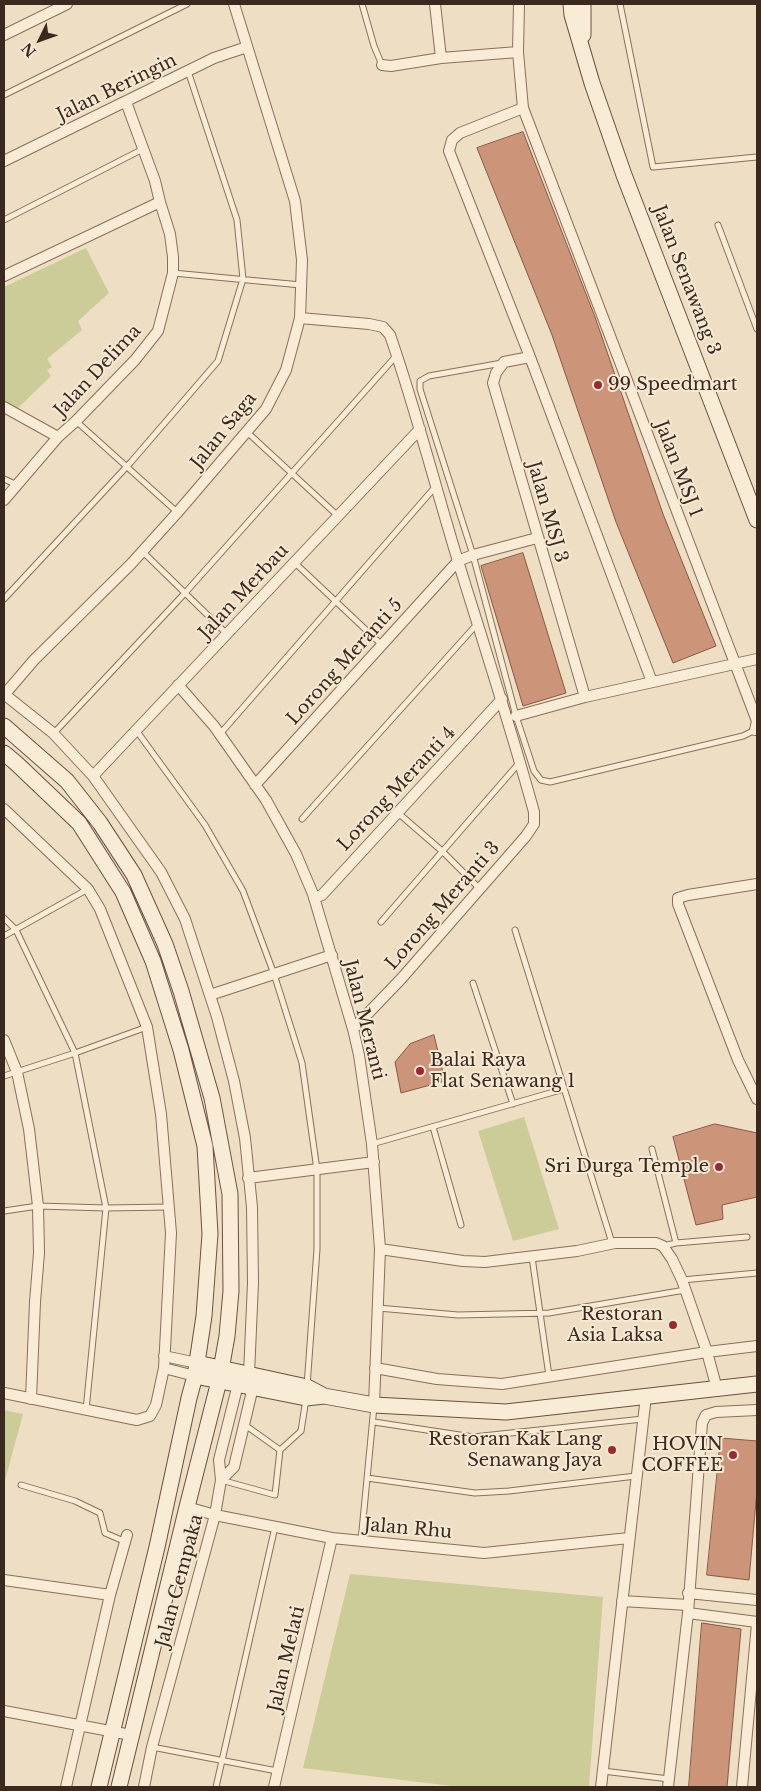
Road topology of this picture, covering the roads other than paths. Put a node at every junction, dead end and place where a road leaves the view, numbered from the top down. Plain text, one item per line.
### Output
1 (68, 4) edge
2 (187, 4) edge
3 (234, 4) edge
4 (362, 4) edge
5 (435, 4) edge
6 (519, 4) edge
7 (571, 4) edge
8 (620, 4) edge
9 (583, 7) edge
10 (4, 35) edge
11 (247, 47) junction
12 (518, 52) junction
13 (583, 53) junction
14 (441, 58) junction
15 (382, 65) joint
16 (188, 71) junction
17 (4, 95) edge
18 (126, 102) junction
19 (523, 108) junction
20 (143, 149) junction
21 (757, 156) edge
22 (4, 162) edge
23 (160, 202) junction
24 (4, 220) edge
25 (718, 225) dead end
26 (173, 273) junction
27 (4, 276) edge
28 (243, 279) junction
29 (302, 285) junction
30 (300, 318) junction
31 (757, 329) edge
32 (397, 355) junction
33 (530, 357) junction
34 (504, 362) junction
35 (4, 407) edge
36 (76, 421) junction
37 (420, 429) junction
38 (247, 432) junction
39 (58, 437) junction
40 (127, 467) junction
41 (292, 473) junction
42 (4, 479) edge
43 (17, 486) junction
44 (436, 486) junction
45 (4, 500) edge
46 (177, 513) junction
47 (338, 516) junction
48 (757, 520) edge
49 (537, 538) junction
50 (142, 552) junction
51 (473, 555) junction
52 (294, 562) junction
53 (458, 562) junction
54 (185, 593) junction
55 (4, 599) edge
56 (335, 602) junction
57 (478, 623) junction
58 (227, 634) junction
59 (382, 645) junction
60 (757, 659) edge
61 (735, 665) junction
62 (652, 682) junction
63 (178, 685) junction
64 (4, 694) edge
65 (585, 697) junction
66 (502, 699) junction
67 (516, 716) junction
68 (4, 726) edge
69 (136, 730) junction
70 (755, 730) joint
71 (53, 733) junction
72 (220, 734) junction
73 (4, 753) edge
74 (520, 762) junction
75 (92, 776) junction
76 (256, 785) junction
77 (4, 810) edge
78 (397, 812) junction
79 (302, 819) dead end
80 (442, 851) junction
81 (755, 884) edge
82 (479, 888) junction
83 (88, 889) junction
84 (757, 896) edge
85 (314, 898) junction
86 (4, 918) edge
87 (380, 922) dead end
88 (16, 930) junction
89 (514, 930) dead end
90 (4, 936) edge
91 (332, 955) junction
92 (274, 974) junction
93 (473, 983) dead end
94 (210, 995) junction
95 (147, 1027) junction
96 (353, 1029) junction
97 (4, 1040) edge
98 (76, 1053) junction
99 (17, 1072) junction
100 (4, 1076) edge
101 (564, 1089) junction
102 (757, 1099) edge
103 (513, 1104) junction
104 (433, 1126) junction
105 (372, 1144) junction
106 (652, 1149) dead end
107 (374, 1162) junction
108 (316, 1170) junction
109 (248, 1178) junction
110 (38, 1206) junction
111 (170, 1206) junction
112 (106, 1208) junction
113 (4, 1211) edge
114 (461, 1225) dead end
115 (747, 1236) dead end
116 (676, 1243) junction
117 (612, 1244) junction
118 (663, 1246) junction
119 (380, 1249) junction
120 (532, 1256) junction
121 (757, 1273) edge
122 (683, 1285) junction
123 (377, 1308) junction
124 (539, 1313) junction
125 (757, 1346) edge
126 (706, 1352) junction
127 (164, 1356) junction
128 (164, 1368) junction
129 (375, 1368) junction
130 (196, 1369) junction
131 (220, 1374) junction
132 (549, 1376) junction
133 (247, 1382) junction
134 (757, 1384) edge
135 (716, 1389) junction
136 (4, 1393) edge
137 (306, 1393) junction
138 (646, 1396) junction
139 (30, 1399) junction
140 (374, 1405) junction
141 (211, 1407) junction
142 (757, 1410) edge
143 (86, 1411) junction
144 (643, 1419) junction
145 (229, 1421) junction
146 (374, 1422) junction
147 (244, 1425) junction
148 (280, 1450) junction
149 (636, 1476) junction
150 (367, 1478) junction
151 (221, 1480) junction
152 (21, 1485) dead end
153 (187, 1507) junction
154 (215, 1514) junction
155 (275, 1526) junction
156 (332, 1538) junction
157 (629, 1538) junction
158 (127, 1539) joint
159 (361, 1542) junction
160 (4, 1580) edge
161 (688, 1593) junction
162 (110, 1595) junction
163 (757, 1600) edge
164 (622, 1601) junction
165 (688, 1609) junction
166 (757, 1623) edge
167 (4, 1711) edge
168 (81, 1725) junction
169 (113, 1730) junction
170 (131, 1735) junction
171 (152, 1747) junction
172 (223, 1760) junction
173 (602, 1770) junction
174 (278, 1771) junction
175 (669, 1783) edge
176 (66, 1787) edge
177 (99, 1787) edge
178 (118, 1787) edge
179 (144, 1787) edge
180 (216, 1787) edge
181 (274, 1787) edge
182 (601, 1787) edge
183 (742, 1787) edge

1 - 10 street
2 - 17 lane
3 - 11 street, Jalan Saga
4 - 15 lane
5 - 14 street
6 - 12 street, Jalan MSJ 1
7 - 13 street, Jalan Senawang 3
8 - 21 lane
9 - 13 street, Jalan Senawang 3
11 - 16 street, Jalan Beringin
11 - 29 street, Jalan Saga
12 - 14 street
12 - 19 street, Jalan MSJ 1
13 - 48 street, Jalan Senawang 3
14 - 15 street
16 - 18 street, Jalan Beringin
16 - 28 lane
18 - 20 street, Jalan Delima
18 - 22 street, Jalan Beringin
19 - 33 street
19 - 61 street, Jalan MSJ 1
20 - 23 street, Jalan Delima
20 - 24 lane
23 - 26 street, Jalan Delima
23 - 27 street
25 - 31 lane
26 - 28 lane
26 - 36 street, Jalan Delima
28 - 29 lane
28 - 40 lane
29 - 30 street, Jalan Saga
30 - 32 street
30 - 38 street, Jalan Saga
32 - 37 street
32 - 41 lane
33 - 34 street
33 - 62 street
34 - 49 street, Jalan MSJ 3
34 - 51 lane
35 - 39 street
36 - 39 street, Jalan Delima
36 - 40 lane
37 - 44 street
37 - 47 street, Jalan Merbau
38 - 41 lane
38 - 46 street, Jalan Saga
39 - 43 street, Jalan Delima
40 - 46 lane
40 - 55 lane
41 - 47 lane
41 - 54 lane
42 - 43 lane
43 - 45 street, Jalan Delima
44 - 53 street
44 - 56 lane
46 - 50 street, Jalan Saga
47 - 52 street, Jalan Merbau
49 - 51 street
49 - 65 street, Jalan MSJ 3
50 - 54 lane
50 - 64 street, Jalan Saga
51 - 53 street
51 - 67 lane
52 - 56 lane
52 - 58 street, Jalan Merbau
53 - 57 street
53 - 59 street, Lorong Meranti 5
54 - 58 lane
54 - 71 lane
56 - 59 lane
56 - 72 lane
57 - 66 street
57 - 79 lane
58 - 63 street, Jalan Merbau
59 - 76 street, Lorong Meranti 5
60 - 61 street
61 - 62 street
61 - 70 street, Jalan MSJ 1
62 - 65 street
63 - 69 street, Jalan Merbau
63 - 72 street, Jalan Meranti
64 - 71 street
65 - 67 street
66 - 74 street
66 - 78 street, Lorong Meranti 4
67 - 70 lane
68 - 131 street
69 - 75 street, Jalan Merbau
69 - 92 lane
71 - 75 street
72 - 76 street, Jalan Meranti
73 - 130 street
74 - 80 lane
74 - 82 street, Lorong Meranti 3
75 - 94 street
76 - 85 street, Jalan Meranti
77 - 83 street
78 - 80 lane
78 - 85 street, Lorong Meranti 4
80 - 82 lane
80 - 87 lane
81 - 84 street
81 - 102 street
82 - 96 street, Lorong Meranti 3
83 - 88 lane
83 - 95 street
85 - 91 street, Jalan Meranti
86 - 88 lane
88 - 90 lane
88 - 98 lane
89 - 101 lane
91 - 92 street
91 - 96 street, Jalan Meranti
92 - 94 street
92 - 108 lane
93 - 103 lane
94 - 109 street
95 - 98 lane
95 - 111 street
96 - 105 street, Jalan Meranti
97 - 99 street
98 - 99 lane
98 - 112 lane
99 - 100 lane
99 - 110 street
101 - 103 lane
101 - 117 lane
103 - 104 lane
104 - 105 lane
104 - 114 lane
105 - 107 street, Jalan Meranti
106 - 116 lane
107 - 108 street
107 - 119 street, Jalan Meranti
108 - 109 street
108 - 137 lane
109 - 133 street
110 - 112 lane
110 - 113 lane
110 - 139 street
111 - 112 lane
111 - 127 street
112 - 143 lane
115 - 116 lane
116 - 118 lane
117 - 118 street
117 - 120 street
118 - 122 street
119 - 120 street
119 - 123 street, Jalan Meranti
120 - 124 lane
121 - 122 lane
122 - 124 lane
122 - 126 street
123 - 124 lane
123 - 129 street, Jalan Meranti
124 - 132 lane
125 - 126 street
126 - 132 street
126 - 135 street
127 - 128 street
127 - 130 street
128 - 130 street
128 - 143 street
129 - 132 street
129 - 140 street, Jalan Meranti
130 - 131 street
130 - 169 street
131 - 133 street
131 - 141 street
133 - 137 street
133 - 145 street
133 - 147 street, Jalan Cempaka
134 - 135 street
135 - 138 street
136 - 139 street
137 - 140 street
137 - 148 lane
138 - 140 street
138 - 144 street
139 - 143 street
140 - 146 lane
141 - 145 street
141 - 153 street
142 - 161 street
144 - 146 lane
144 - 149 street
145 - 151 street
146 - 150 lane
147 - 148 lane
147 - 151 street, Jalan Cempaka
148 - 151 lane
149 - 150 lane
149 - 157 street
150 - 159 lane
151 - 154 street, Jalan Cempaka
152 - 158 lane
153 - 154 street, Jalan Rhu
153 - 170 street
154 - 155 street, Jalan Rhu
154 - 171 street, Jalan Cempaka
155 - 156 street, Jalan Rhu
155 - 172 lane
156 - 159 street, Jalan Rhu
156 - 174 street, Jalan Melati
157 - 159 street, Jalan Rhu
157 - 164 street
158 - 162 street
160 - 162 street
161 - 163 street
161 - 165 street
162 - 168 street
164 - 165 street
164 - 173 street
165 - 166 street
165 - 175 street
166 - 183 street
167 - 168 street
168 - 169 street
168 - 176 street
169 - 170 street
169 - 177 street
170 - 178 street
171 - 172 lane
171 - 179 street, Jalan Cempaka
172 - 174 lane
172 - 180 lane
173 - 175 lane
173 - 182 street
174 - 181 street, Jalan Melati

